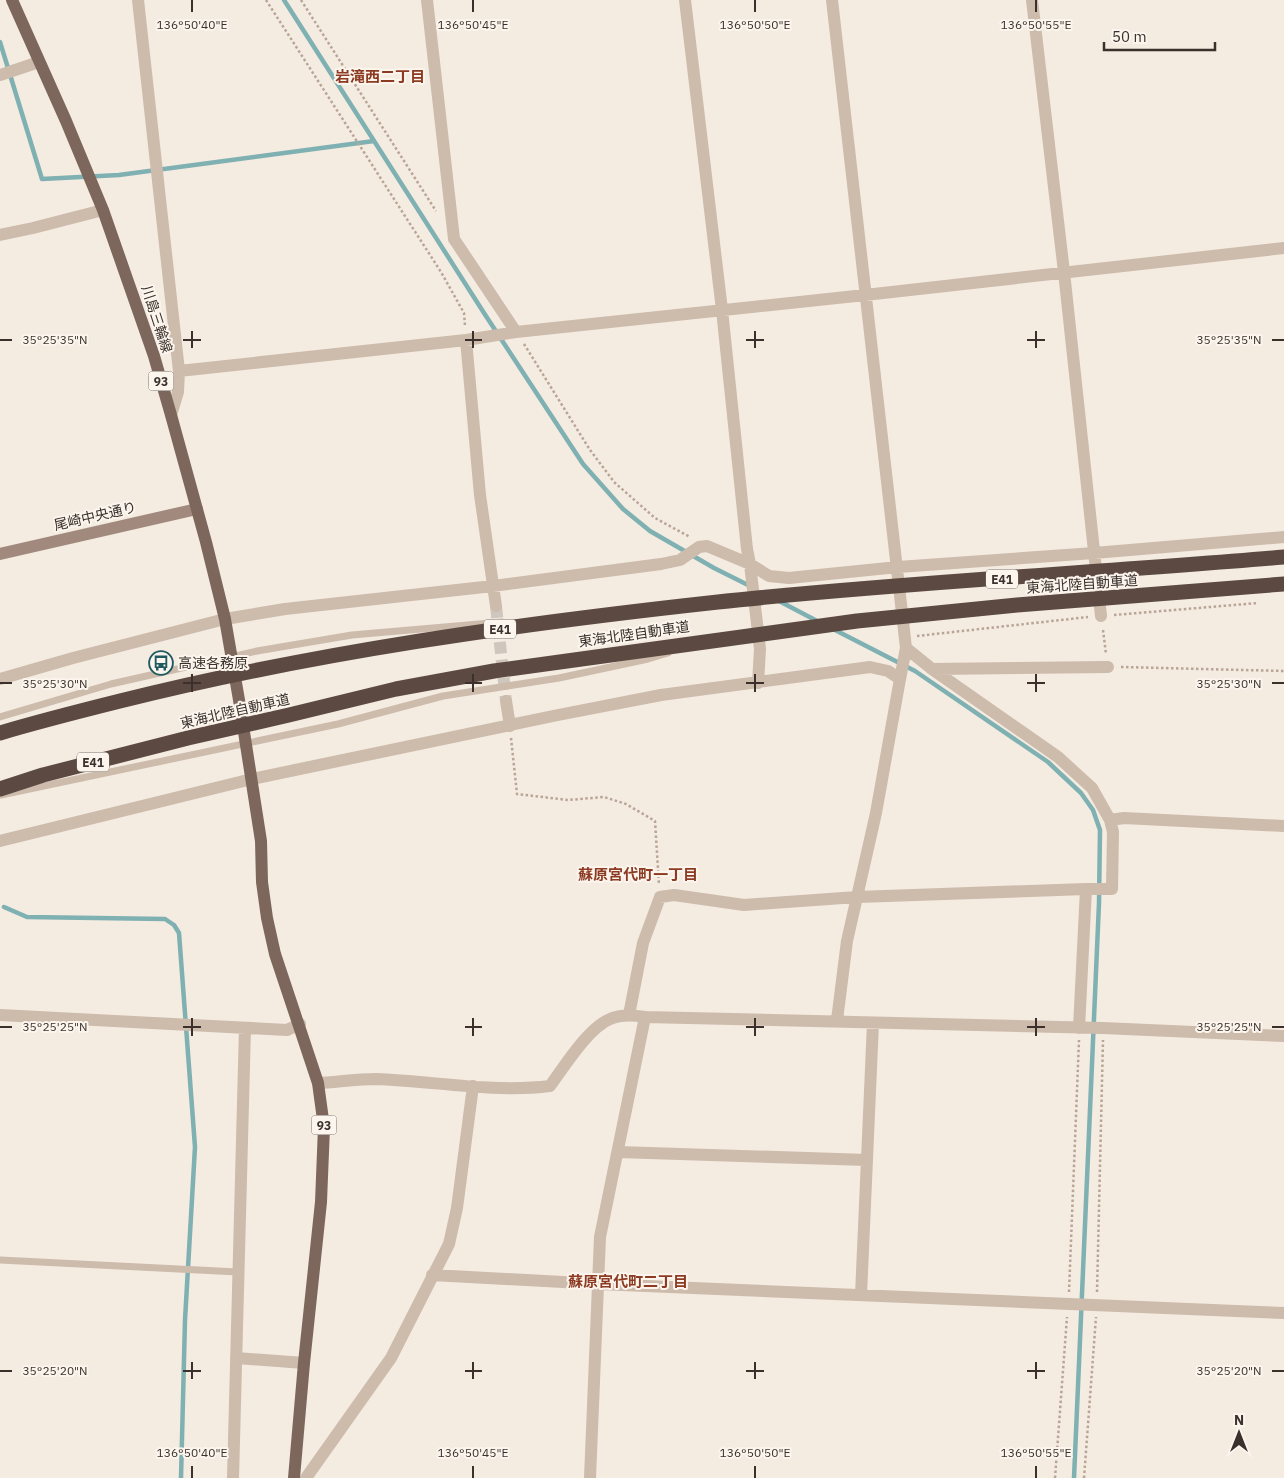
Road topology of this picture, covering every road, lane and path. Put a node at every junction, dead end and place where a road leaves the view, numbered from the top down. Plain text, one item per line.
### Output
1 (12, 0) edge
2 (138, 0) edge
3 (266, 0) edge
4 (301, 0) edge
5 (428, 0) edge
6 (685, 0) edge
7 (832, 0) edge
8 (1032, 0) edge
9 (39, 62) junction
10 (0, 75) edge
11 (103, 210) junction
12 (438, 215) dead end
13 (0, 234) edge
14 (1284, 248) edge
15 (1064, 272) junction
16 (865, 296) junction
17 (722, 310) junction
18 (512, 333) junction
19 (466, 340) junction
20 (179, 372) junction
21 (171, 415) junction
22 (197, 509) junction
23 (1284, 537) edge
24 (703, 547) junction
25 (1094, 553) junction
26 (0, 554) edge
27 (1284, 557) edge
28 (898, 568) junction
29 (751, 570) junction
30 (1284, 584) edge
31 (494, 586) junction
32 (496, 606) tunnel mouth
33 (1101, 616) joint
34 (225, 619) junction
35 (568, 621) junction
36 (704, 641) junction
37 (906, 650) junction
38 (1108, 667) junction
39 (932, 669) junction
40 (1284, 671) edge
41 (901, 675) junction
42 (0, 679) edge
43 (758, 683) junction
44 (506, 701) tunnel mouth
45 (0, 717) edge
46 (510, 726) junction
47 (0, 733) edge
48 (252, 779) junction
49 (0, 789) edge
50 (0, 796) edge
51 (1110, 820) junction
52 (1284, 826) edge
53 (0, 841) edge
54 (1096, 889) junction
55 (660, 896) junction
56 (858, 897) junction
57 (0, 1015) edge
58 (629, 1015) junction
59 (645, 1016) junction
60 (837, 1020) junction
61 (873, 1023) junction
62 (300, 1024) junction
63 (245, 1028) junction
64 (1079, 1028) junction
65 (1103, 1028) junction
66 (1284, 1036) edge
67 (318, 1083) junction
68 (473, 1086) junction
69 (618, 1152) junction
70 (867, 1160) junction
71 (0, 1260) edge
72 (238, 1272) junction
73 (432, 1275) junction
74 (599, 1284) junction
75 (861, 1295) junction
76 (1071, 1304) junction
77 (1095, 1305) junction
78 (1284, 1313) edge
79 (236, 1358) junction
80 (304, 1363) junction
81 (233, 1478) edge
82 (294, 1478) edge
83 (306, 1478) edge
84 (590, 1478) edge
85 (1056, 1478) edge
86 (1084, 1478) edge

1 - 9 main road, 川島三輪線 / 93
2 - 20 street
3 - 19 path
4 - 12 path
5 - 18 street
6 - 17 street
7 - 16 street
8 - 15 street
9 - 10 street
9 - 11 main road, 川島三輪線 / 93
11 - 13 street
11 - 21 main road, 川島三輪線 / 93
14 - 15 street
15 - 16 street
15 - 25 street
16 - 17 street
16 - 28 street
17 - 18 street
17 - 29 street
18 - 19 street
18 - 24 path
19 - 20 street
19 - 31 street
20 - 21 street
21 - 22 main road, 川島三輪線 / 93
22 - 26 street, 尾崎中央通り
22 - 34 main road, 川島三輪線 / 93
23 - 25 street
24 - 29 street
24 - 31 street
25 - 28 street
25 - 33 street
27 - 35 highway, 東海北陸自動車道 / E41
28 - 29 street
28 - 37 street
29 - 43 street
30 - 36 highway, 東海北陸自動車道 / E41
31 - 32 street
31 - 34 street
33 - 38 path
34 - 42 street
34 - 48 main road, 川島三輪線 / 93
35 - 45 lane
35 - 47 highway, 東海北陸自動車道 / E41
36 - 49 highway, 東海北陸自動車道 / E41
36 - 50 lane
37 - 39 street
37 - 41 street
38 - 39 street
38 - 40 path
39 - 51 street
41 - 43 street
41 - 56 street
43 - 46 street
44 - 46 street
46 - 48 street
46 - 55 path
48 - 53 street
48 - 62 main road, 93
51 - 52 street
51 - 54 street
54 - 56 street
54 - 64 street
55 - 56 street
55 - 58 street
56 - 60 street
57 - 63 street
58 - 59 street
58 - 68 street
59 - 60 street
59 - 69 street
60 - 61 street
61 - 64 street
61 - 70 street
62 - 63 street
62 - 67 main road, 93
63 - 72 street
64 - 65 street
64 - 76 path
65 - 66 street
65 - 77 path
67 - 68 street
67 - 80 main road, 93
68 - 73 street
69 - 70 street
69 - 74 street
70 - 75 street
71 - 72 lane
72 - 79 street
73 - 74 street
73 - 83 street
74 - 75 street
74 - 84 street
75 - 76 street
76 - 77 street
76 - 85 path
77 - 78 street
77 - 86 path
79 - 80 street
79 - 81 street
80 - 82 main road, 93

